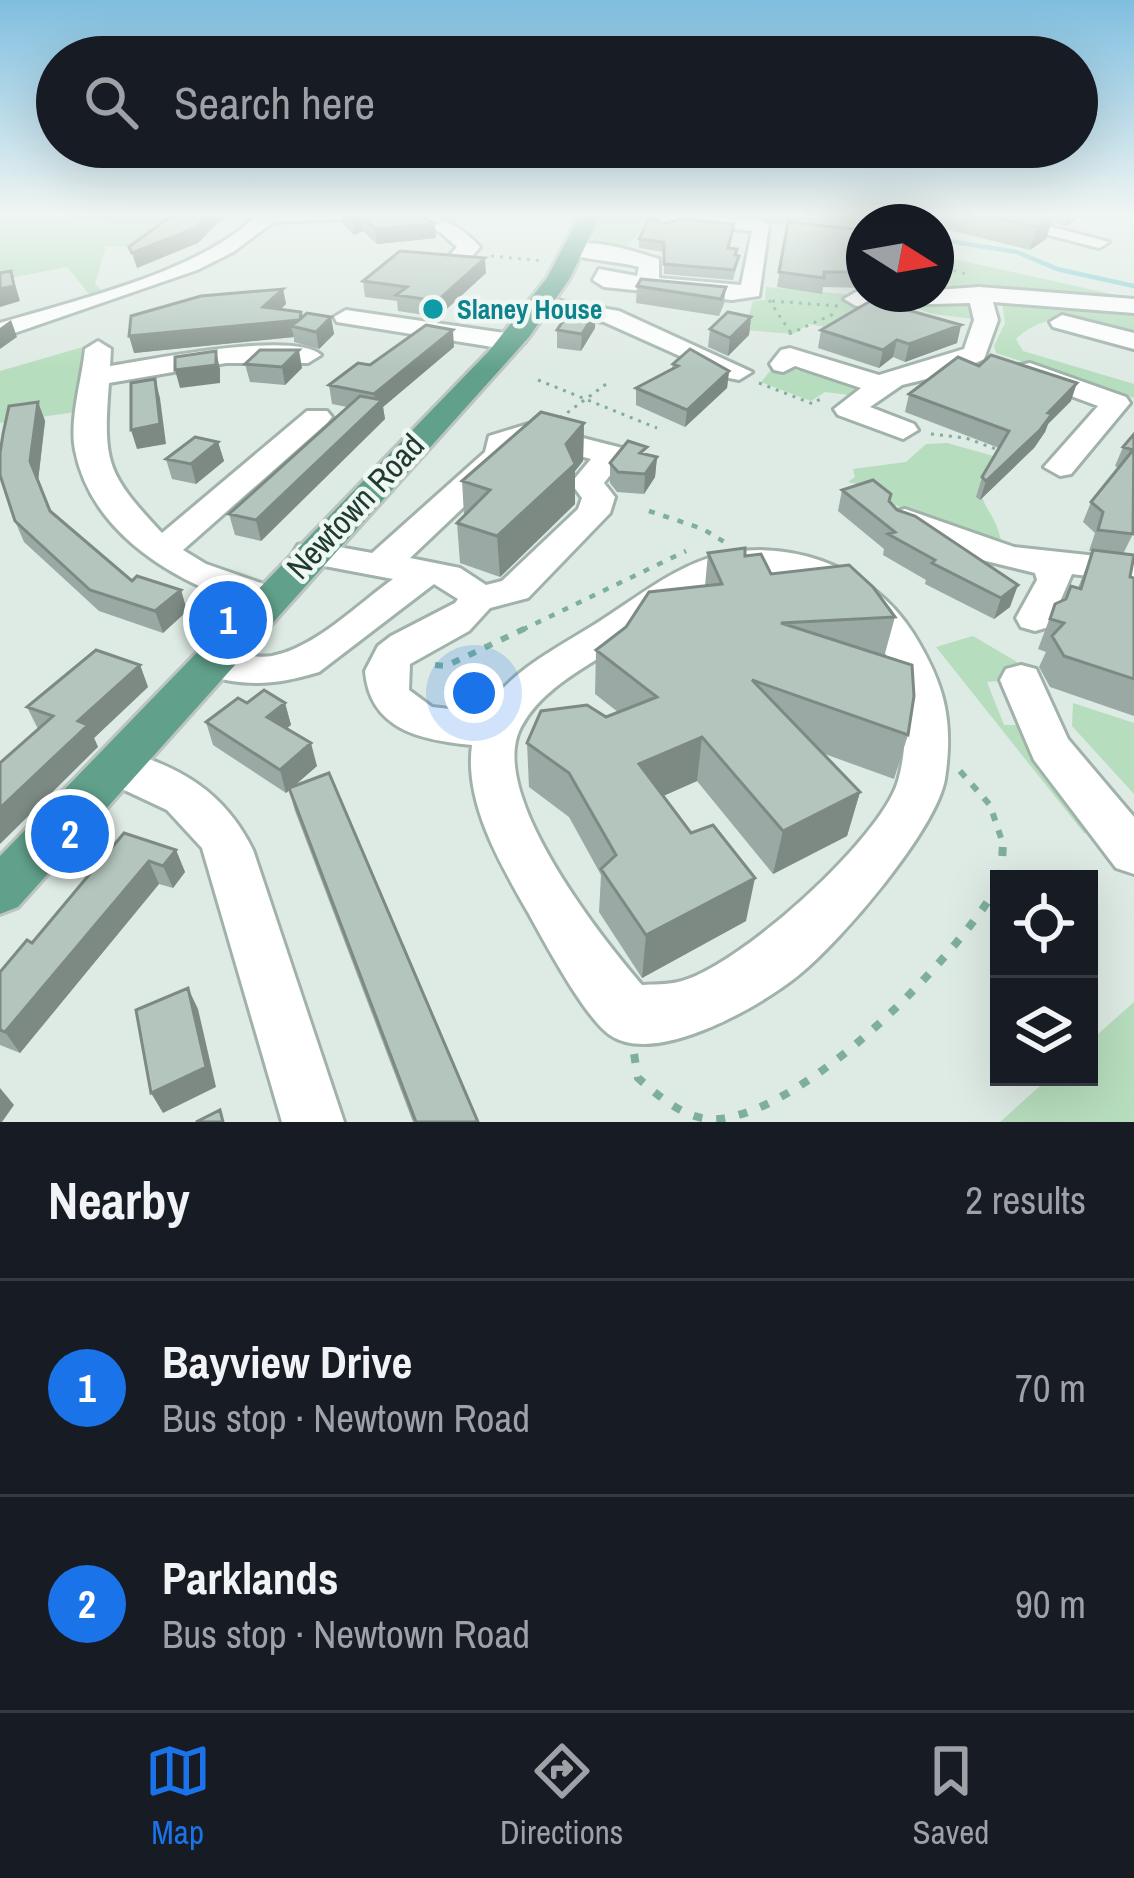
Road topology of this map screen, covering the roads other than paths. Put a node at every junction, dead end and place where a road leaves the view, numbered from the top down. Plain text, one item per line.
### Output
1 (184, 265) edge
2 (567, 265) edge
3 (651, 265) edge
4 (756, 265) edge
5 (607, 274) dead end
6 (647, 284) junction
7 (979, 294) junction
8 (954, 296) edge
9 (543, 305) junction
10 (1134, 306) edge
11 (929, 312) edge
12 (346, 317) dead end
13 (1062, 322) dead end
14 (0, 331) edge
15 (968, 335) junction
16 (1134, 341) edge
17 (512, 342) junction
18 (788, 351) road end
19 (308, 356) dead end
20 (739, 373) dead end
21 (880, 385) junction
22 (820, 399) dead end
23 (848, 409) junction
24 (317, 417) dead end
25 (903, 430) road end
26 (1060, 466) dead end
27 (905, 519) edge
28 (160, 552) junction
29 (311, 553) junction
30 (1052, 563) junction
31 (380, 566) junction
32 (1134, 571) edge
33 (425, 573) junction
34 (477, 598) junction
35 (268, 599) junction
36 (1035, 617) dead end
37 (211, 663) junction
38 (1021, 680) dead end
39 (496, 730) junction
40 (119, 767) junction
41 (1134, 853) edge
42 (0, 891) edge
43 (313, 1122) edge

1 - 14 street
2 - 9 main road, Newtown Road
3 - 6 street
4 - 6 street
5 - 6 street
7 - 8 street
7 - 10 street
7 - 15 street
9 - 17 main road, Newtown Road
9 - 20 street
11 - 15 street
12 - 17 street
13 - 16 street
15 - 21 street
15 - 26 street
17 - 29 main road, Newtown Road
18 - 21 street
19 - 28 street
21 - 23 street
22 - 23 street
23 - 25 street
24 - 28 street
27 - 30 street
28 - 35 street
29 - 31 street
29 - 35 main road, Newtown Road
30 - 32 street
30 - 36 street
31 - 33 street
31 - 34 street
33 - 34 street
33 - 37 street
34 - 39 street
35 - 37 main road, Newtown Road
37 - 40 main road, Newtown Road
38 - 41 street
39 - 39 street
40 - 42 main road, Newtown Road
40 - 43 street

